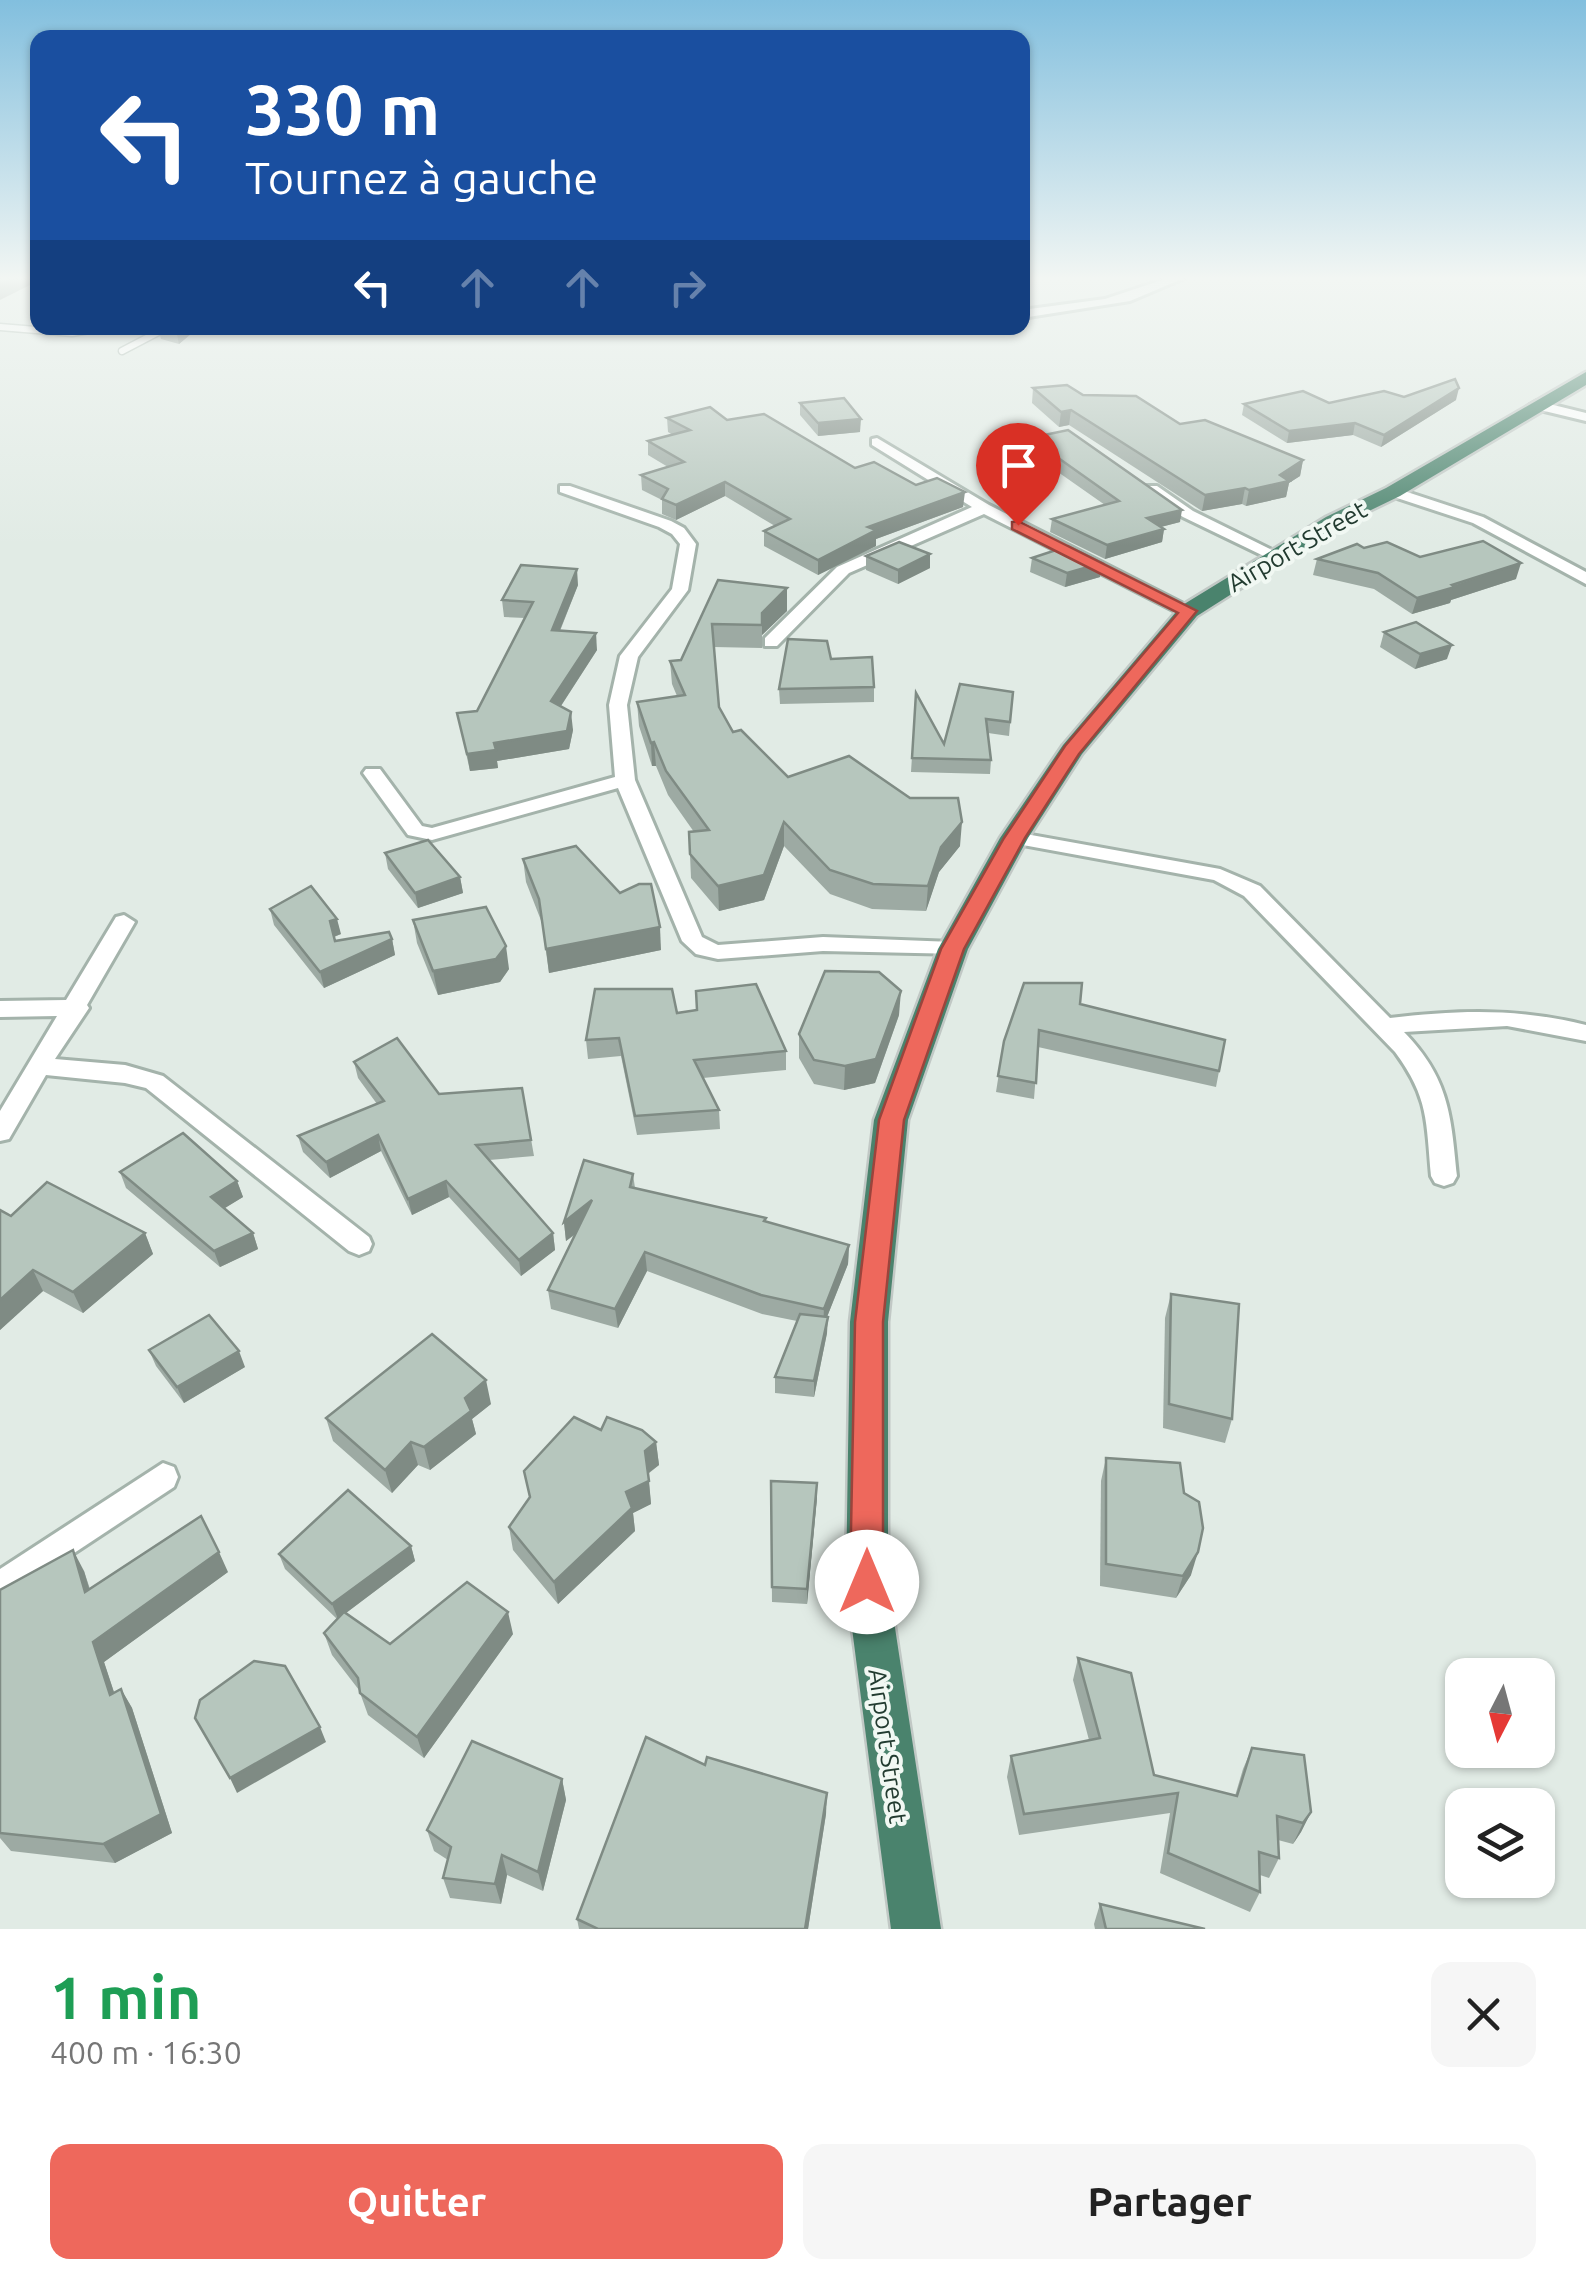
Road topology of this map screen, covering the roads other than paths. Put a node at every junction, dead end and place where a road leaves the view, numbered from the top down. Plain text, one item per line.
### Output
1 (1586, 377) edge
2 (1537, 405) junction
3 (1586, 417) edge
4 (877, 442) dead end
5 (1143, 483) edge
6 (565, 490) dead end
7 (1393, 492) junction
8 (984, 508) junction
9 (1276, 556) junction
10 (1586, 579) edge
11 (1189, 611) junction
12 (771, 642) dead end
13 (373, 773) dead end
14 (624, 780) junction
15 (1014, 838) junction
16 (124, 922) dead end
17 (953, 949) junction
18 (77, 1008) junction
19 (0, 1009) edge
20 (1383, 1027) junction
21 (1586, 1033) edge
22 (41, 1066) junction
23 (0, 1132) edge
24 (1444, 1176) dead end
25 (360, 1244) dead end
26 (163, 1477) dead end
27 (0, 1588) edge
28 (916, 1929) edge

1 - 2 highway, Airport Street
2 - 3 street
2 - 7 highway, Airport Street
4 - 8 street
5 - 9 street
6 - 14 street
7 - 9 highway, Airport Street
7 - 10 street
8 - 11 street
8 - 12 street
9 - 11 highway, Airport Street
11 - 15 highway, Airport Street
13 - 14 street
14 - 17 street
15 - 17 highway, Airport Street
15 - 20 street
16 - 18 street
17 - 28 highway, Airport Street
18 - 19 street
18 - 22 street
20 - 21 street
20 - 24 street
22 - 23 street
22 - 25 street
26 - 27 street

